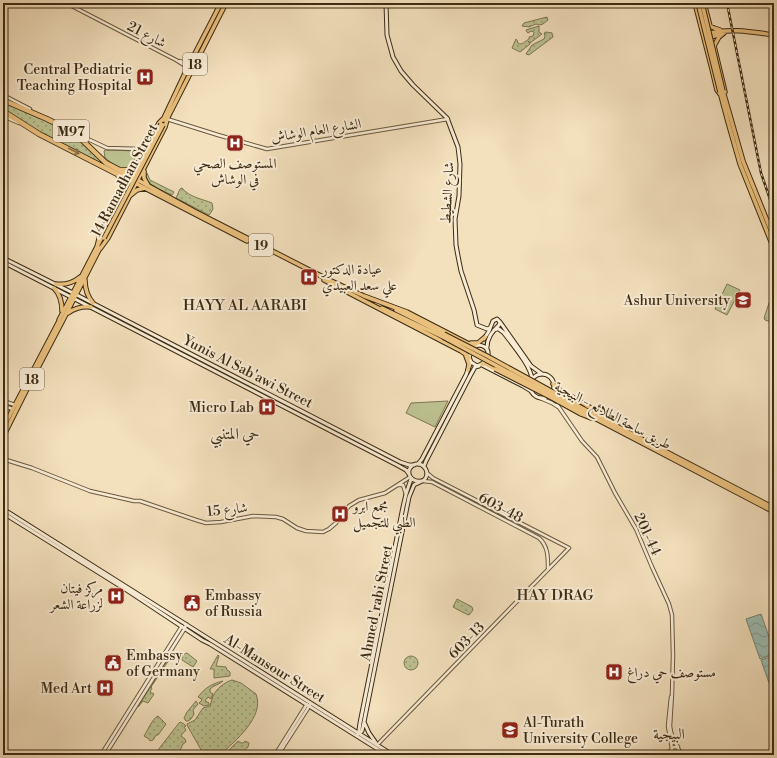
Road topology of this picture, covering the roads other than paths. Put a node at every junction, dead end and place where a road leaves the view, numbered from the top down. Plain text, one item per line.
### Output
1 (66, 3) edge
2 (222, 3) edge
3 (226, 3) edge
4 (386, 3) edge
5 (695, 3) edge
6 (698, 3) edge
7 (703, 3) edge
8 (724, 32) junction
9 (710, 35) dead end
10 (774, 36) edge
11 (188, 66) junction
12 (193, 69) junction
13 (722, 93) junction
14 (3, 95) edge
15 (3, 100) edge
16 (3, 111) edge
17 (3, 116) edge
18 (48, 119) junction
19 (166, 119) junction
20 (448, 119) junction
21 (71, 131) junction
22 (39, 134) junction
23 (146, 148) junction
24 (138, 163) junction
25 (145, 166) junction
26 (118, 172) junction
27 (130, 178) junction
28 (136, 181) junction
29 (148, 187) junction
30 (123, 192) junction
31 (129, 195) junction
32 (774, 238) edge
33 (98, 248) junction
34 (774, 249) edge
35 (3, 258) edge
36 (3, 262) edge
37 (83, 278) junction
38 (56, 284) junction
39 (54, 288) junction
40 (74, 296) junction
41 (359, 298) junction
42 (92, 305) junction
43 (386, 305) junction
44 (64, 315) junction
45 (60, 321) junction
46 (500, 322) junction
47 (491, 326) junction
48 (484, 328) junction
49 (494, 330) junction
50 (443, 335) junction
51 (486, 336) junction
52 (463, 341) junction
53 (475, 346) junction
54 (461, 351) junction
55 (488, 351) junction
56 (469, 359) junction
57 (480, 365) junction
58 (487, 367) junction
59 (225, 371) junction
60 (470, 371) junction
61 (223, 375) junction
62 (544, 375) junction
63 (531, 381) junction
64 (553, 384) junction
65 (552, 392) junction
66 (534, 394) junction
67 (540, 398) junction
68 (3, 401) edge
69 (3, 406) edge
70 (14, 407) junction
71 (560, 408) junction
72 (583, 412) junction
73 (3, 428) edge
74 (624, 430) junction
75 (3, 437) edge
76 (3, 459) edge
77 (416, 465) junction
78 (424, 466) junction
79 (427, 473) junction
80 (410, 477) junction
81 (422, 481) junction
82 (399, 485) junction
83 (406, 494) junction
84 (483, 504) junction
85 (482, 508) junction
86 (774, 508) edge
87 (3, 509) edge
88 (774, 512) edge
89 (3, 513) edge
90 (534, 530) junction
91 (532, 534) junction
92 (569, 548) joint
93 (548, 569) junction
94 (185, 626) junction
95 (672, 684) junction
96 (309, 704) junction
97 (362, 721) junction
98 (349, 727) junction
99 (360, 734) junction
100 (355, 735) junction
101 (113, 739) junction
102 (362, 739) junction
103 (377, 745) junction
104 (678, 747) junction
105 (672, 749) junction
106 (680, 754) edge
107 (101, 755) edge
108 (105, 755) edge
109 (275, 755) edge
110 (278, 755) edge
111 (387, 755) edge
112 (393, 755) edge
113 (664, 755) edge
114 (675, 755) edge

1 - 11 street, شارع 21
2 - 11 main road, 14 Ramadhan Street / 18
3 - 12 main road, 14 Ramadhan Street / 18
4 - 20 main road, شارع الشطيط
5 - 13 main road
6 - 13 main road, bridge
7 - 8 main road
7 - 13 main road, bridge
8 - 9 main road
8 - 10 main road
8 - 13 main road
11 - 12 street, شارع 21
11 - 19 main road, 14 Ramadhan Street / 18
12 - 19 main road, 14 Ramadhan Street / 18
13 - 32 main road
13 - 34 main road
14 - 18 street
15 - 18 highway, M97
16 - 22 highway, M97
17 - 22 street
18 - 21 highway, M97
19 - 20 street, الشارع العام الوشاش
19 - 23 main road, 14 Ramadhan Street / 18
19 - 25 main road, 14 Ramadhan Street / 18
19 - 33 main road, 14 Ramadhan Street / 18, bridge
20 - 48 main road, شارع الشطيط
21 - 23 street
21 - 26 highway, M97
22 -> 26 highway, M97
23 - 24 main road, 14 Ramadhan Street / 18
24 - 26 highway
24 - 27 main road, 14 Ramadhan Street / 18
25 - 28 main road, 14 Ramadhan Street / 18
25 - 29 main road
26 - 27 highway, M97
26 - 30 highway
27 - 30 main road, 14 Ramadhan Street / 18
28 - 29 main road, 19
28 - 31 main road, 14 Ramadhan Street / 18
29 - 31 main road
29 - 41 main road, 19
29 - 43 main road, 19
30 - 33 main road, 14 Ramadhan Street / 18
31 - 33 main road, 14 Ramadhan Street / 18
33 - 37 main road, 14 Ramadhan Street / 18
35 - 38 main road
36 - 39 main road
37 - 38 main road
37 - 40 main road, 14 Ramadhan Street / 18
37 - 42 main road
38 - 40 main road
39 - 40 main road
39 - 44 main road
40 - 42 main road, Yunis Al Sab'awi Street
40 - 44 main road, 14 Ramadhan Street / 18
41 - 50 main road
41 - 54 main road
42 - 44 main road
42 - 59 main road, Yunis Al Sab'awi Street
42 - 61 main road, Yunis Al Sab'awi Street
43 - 50 main road
43 - 52 main road
44 - 45 main road, 14 Ramadhan Street / 18
45 - 70 main road, 14 Ramadhan Street / 18
45 - 75 main road, 14 Ramadhan Street / 18
46 - 47 main road
46 - 49 main road
46 - 62 main road
47 - 48 main road
47 - 51 main road
48 - 51 main road
49 - 55 main road
49 - 63 main road
50 - 72 main road, طريق ساحة الطلائع - البيجية, bridge
51 - 52 main road
51 - 53 main road
52 - 53 main road
53 - 55 main road
53 - 56 main road
54 - 56 main road
54 - 60 main road
55 - 57 main road
56 - 57 main road
56 - 60 main road
57 - 58 main road
57 - 60 main road
57 - 72 main road, bridge
58 - 60 main road
58 - 66 main road
59 - 61 main road
59 - 77 main road, Yunis Al Sab'awi Street
60 - 77 main road
60 - 78 main road
61 - 80 main road, Yunis Al Sab'awi Street
62 - 63 main road
62 - 64 main road
63 - 66 main road
64 - 65 main road
64 - 74 main road
65 - 67 main road
65 - 71 street, 201-44
66 - 67 main road
67 - 71 street, 201-44
68 - 70 street
69 - 70 street
70 - 73 main road, 14 Ramadhan Street / 18
71 - 95 street, 201-44
72 - 74 main road, طريق ساحة الطلائع - البيجية
72 - 88 main road, طريق ساحة الطلائع - البيجية
74 - 86 main road, طريق ساحة الطلائع - البيجية
76 - 82 street, شارع 15
77 - 78 main road
77 - 80 main road
78 - 79 main road
79 - 81 main road
79 - 84 street, 603-48
80 - 81 main road
80 - 82 street, شارع 15
80 - 83 main road, Ahmed 'rabi Street
81 - 85 street, 603-48
81 - 97 main road, Ahmed 'rabi Street
82 - 83 street
83 - 97 main road, Ahmed 'rabi Street
84 - 85 street
84 - 90 street, 603-48
85 - 91 street, 603-48
87 - 94 main road, Al-Mansour Street
89 - 94 main road, Al-Mansour Street
90 - 91 street
90 - 92 street, 603-48
91 - 93 street, 603-48
92 - 93 street, 603-13
93 - 103 street, 603-13
94 - 96 main road, Al-Mansour Street
94 - 101 street
95 - 104 street, 201-44
95 - 105 street, 201-44
96 - 98 main road, Al-Mansour Street
96 - 100 main road, Al-Mansour Street
96 - 109 street
96 - 110 street
97 - 98 main road
97 - 99 main road, Ahmed 'rabi Street
97 - 103 main road
98 - 99 main road, Al-Mansour Street
99 - 100 main road
99 - 102 main road
99 - 103 main road, Al-Mansour Street
100 - 102 main road, Al-Mansour Street
101 - 107 street
101 - 108 street
102 - 111 main road, Al-Mansour Street
103 - 112 main road, Al-Mansour Street
104 - 105 street
104 - 106 street
105 - 113 street
105 - 114 street
106 - 114 street

